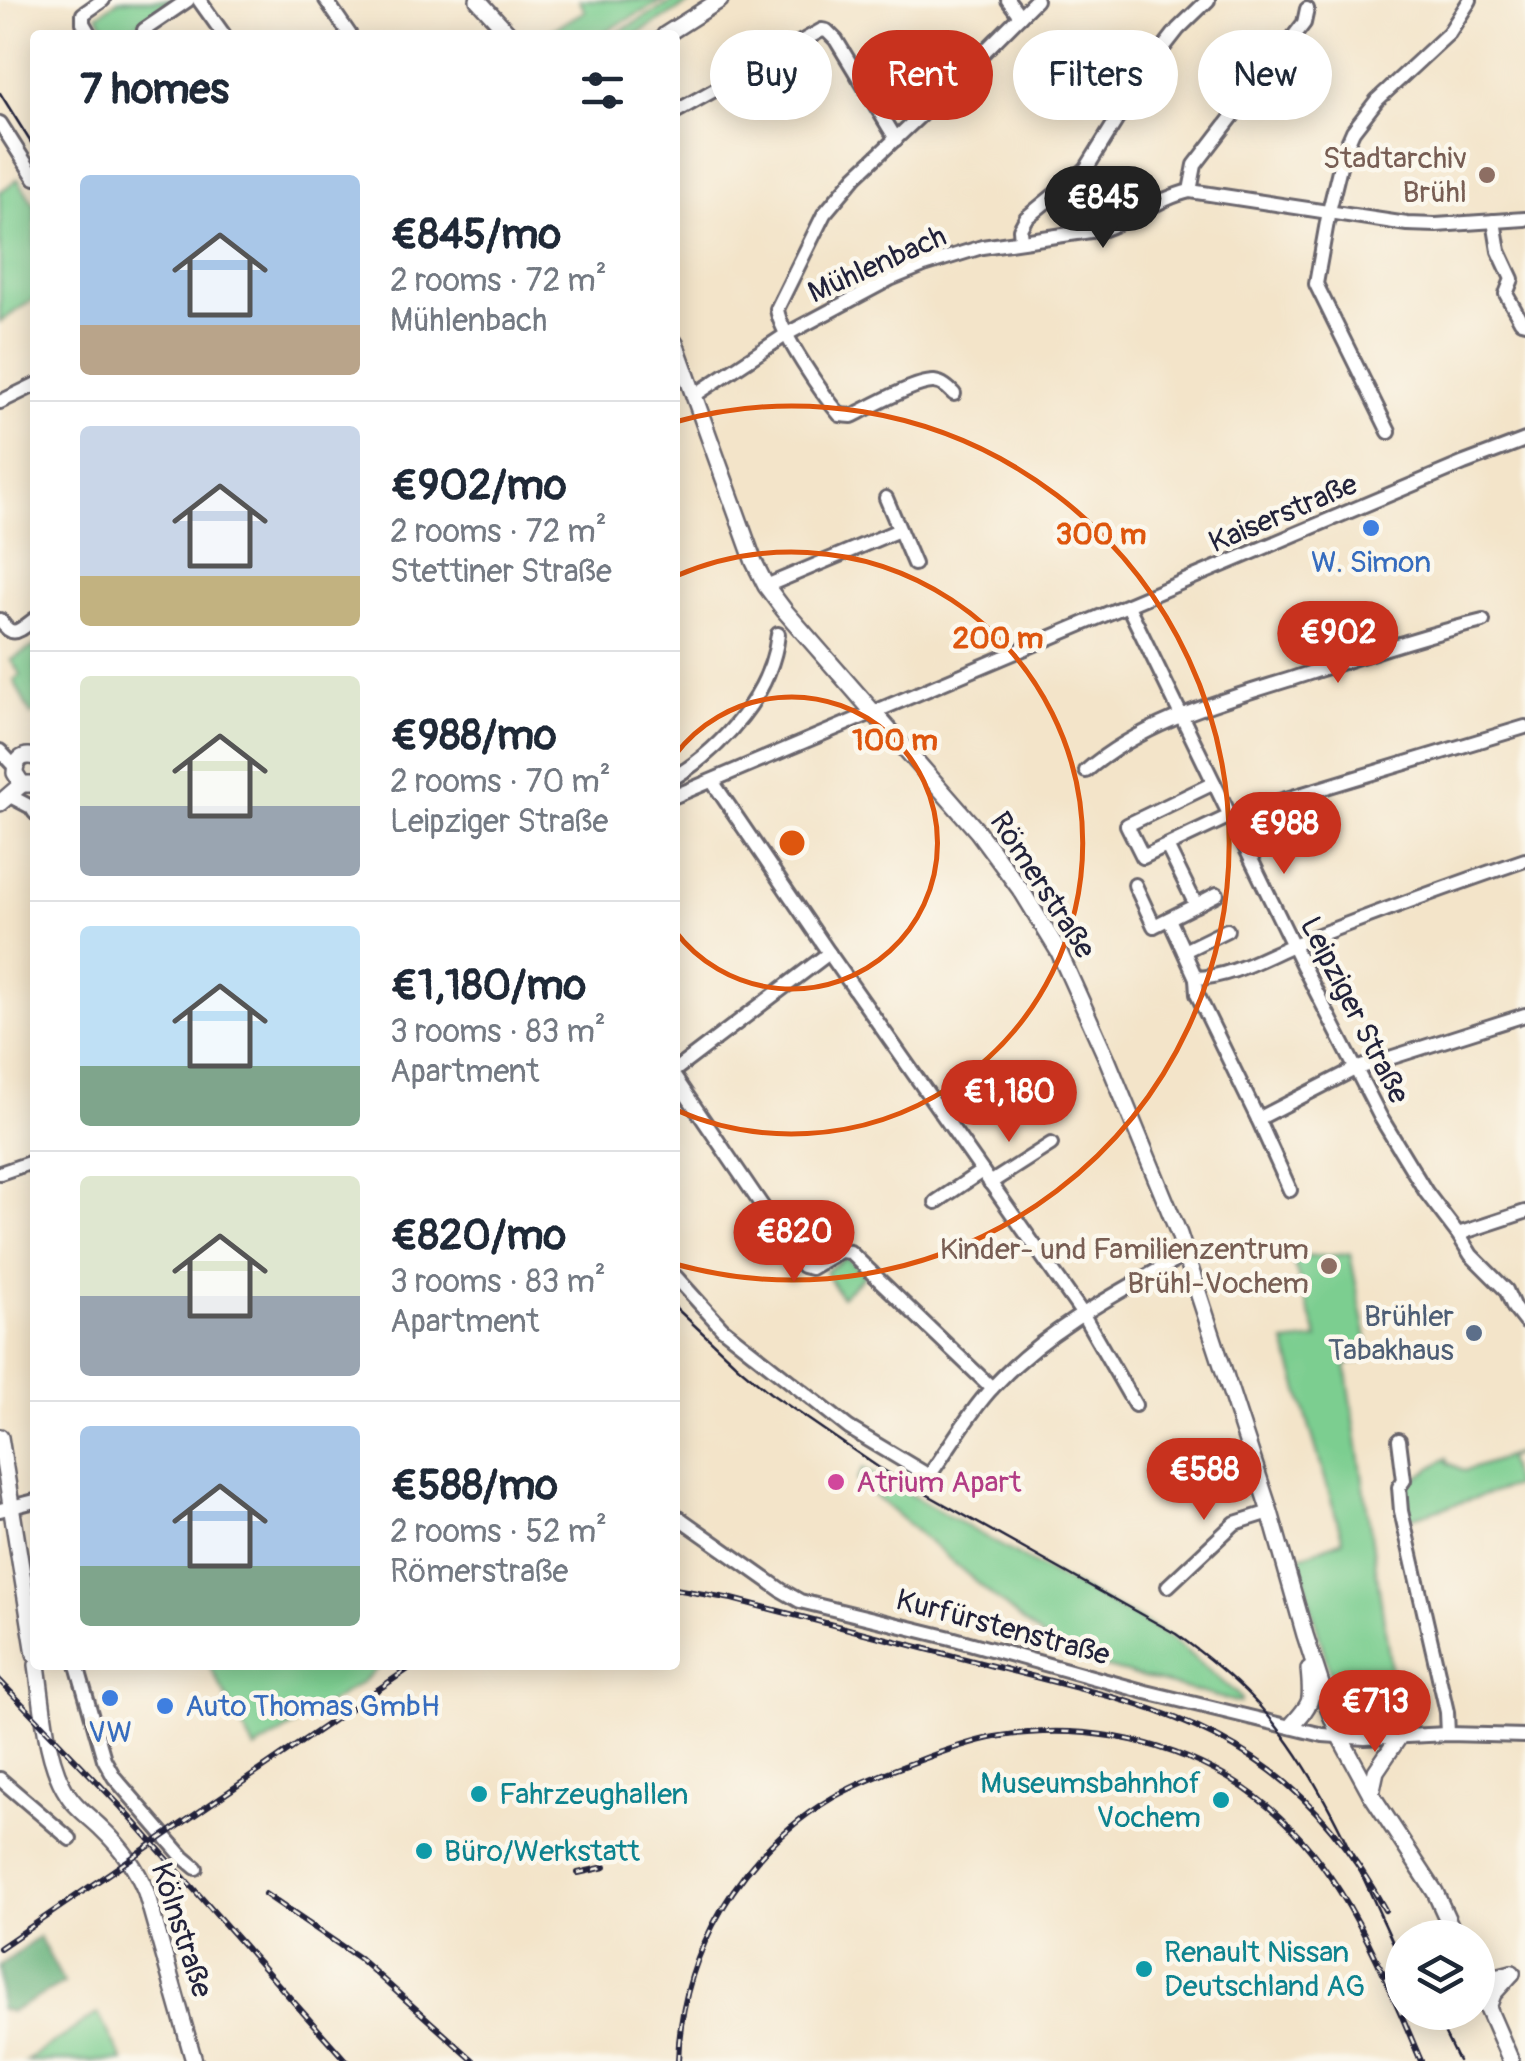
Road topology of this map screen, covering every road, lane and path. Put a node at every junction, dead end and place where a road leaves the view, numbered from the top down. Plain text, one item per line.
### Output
1 (104, 0) edge
2 (188, 0) edge
3 (199, 0) edge
4 (326, 0) edge
5 (478, 0) edge
6 (720, 0) edge
7 (1008, 0) edge
8 (1036, 0) edge
9 (1208, 0) edge
10 (1470, 0) edge
11 (1307, 9) dead end
12 (1020, 16) junction
13 (87, 30) edge
14 (144, 30) dead end
15 (220, 30) edge
16 (347, 30) edge
17 (505, 30) edge
18 (673, 30) edge
19 (680, 109) edge
20 (0, 124) edge
21 (896, 139) junction
22 (30, 170) edge
23 (1190, 190) junction
24 (1330, 211) junction
25 (1525, 220) edge
26 (1494, 221) junction
27 (1021, 241) junction
28 (1525, 322) edge
29 (787, 334) junction
30 (680, 356) edge
31 (30, 387) edge
32 (954, 394) dead end
33 (695, 396) junction
34 (0, 402) edge
35 (1389, 432) dead end
36 (1525, 440) edge
37 (886, 498) dead end
38 (900, 530) junction
39 (914, 564) dead end
40 (766, 586) junction
41 (1128, 606) junction
42 (0, 620) edge
43 (1484, 621) dead end
44 (30, 622) edge
45 (778, 634) dead end
46 (873, 714) junction
47 (1180, 716) junction
48 (1525, 727) edge
49 (0, 751) edge
50 (30, 757) edge
51 (15, 767) junction
52 (1086, 772) dead end
53 (680, 773) edge
54 (680, 775) edge
55 (712, 781) junction
56 (1214, 782) junction
57 (29, 784) edge
58 (693, 789) junction
59 (680, 794) edge
60 (5, 800) edge
61 (30, 807) edge
62 (1230, 816) junction
63 (1167, 846) junction
64 (1525, 860) edge
65 (1136, 886) dead end
66 (1217, 894) dead end
67 (1196, 905) junction
68 (1169, 918) junction
69 (1227, 930) dead end
70 (1292, 945) junction
71 (1184, 950) junction
72 (829, 953) junction
73 (1196, 978) junction
74 (1525, 1015) edge
75 (680, 1066) edge
76 (1355, 1069) junction
77 (680, 1085) edge
78 (1258, 1119) junction
79 (1051, 1144) dead end
80 (30, 1164) edge
81 (0, 1173) edge
82 (986, 1177) junction
83 (1290, 1190) dead end
84 (936, 1202) dead end
85 (1525, 1212) edge
86 (1458, 1234) junction
87 (1185, 1255) junction
88 (680, 1282) edge
89 (1082, 1313) junction
90 (1525, 1322) edge
91 (992, 1388) junction
92 (1136, 1405) dead end
93 (0, 1438) edge
94 (1399, 1440) dead end
95 (6, 1509) edge
96 (1270, 1512) junction
97 (680, 1519) edge
98 (1168, 1586) dead end
99 (30, 1629) edge
100 (1305, 1635) junction
101 (37, 1670) edge
102 (78, 1670) edge
103 (1290, 1726) junction
104 (1448, 1734) junction
105 (1525, 1736) edge
106 (1340, 1737) junction
107 (1400, 1737) junction
108 (0, 1780) edge
109 (1371, 1794) junction
110 (70, 1839) dead end
111 (1402, 1844) junction
112 (196, 1868) dead end
113 (1438, 1920) edge
114 (1448, 1920) edge
115 (1519, 1969) edge
116 (1495, 1977) edge
117 (1495, 1991) edge
118 (1489, 2030) edge
119 (1494, 2030) edge
120 (194, 2061) edge
121 (1500, 2061) edge
122 (1511, 2061) edge

1 - 13 street
2 - 14 street
3 - 15 street
4 - 16 street
5 - 17 main road
6 - 18 main road
7 - 12 street
8 - 12 street
9 - 27 street
10 - 24 street
11 - 23 street
12 - 21 street
19 - 21 street
20 - 22 street
21 - 29 street
23 - 24 street
23 - 27 street, Mühlenbach
24 - 26 street
24 - 35 street
25 - 26 street
26 - 28 street
27 - 29 street, Mühlenbach
29 - 32 street
29 - 33 street, Mühlenbach
30 - 33 main road, Römerstraße
31 - 34 street
33 - 40 main road, Römerstraße
36 - 41 street, Kaiserstraße
37 - 38 street
38 - 39 street
38 - 40 street
40 - 46 main road, Römerstraße
41 - 46 street, Kaiserstraße
41 - 47 street, Leipziger Straße
42 - 44 street
43 - 47 street
45 - 53 street
46 - 55 street, Kaiserstraße
46 - 87 main road, Römerstraße
47 - 52 street
47 - 56 street, Leipziger Straße
48 - 62 street
49 - 51 street
50 - 51 main road
51 - 57 main road
54 - 58 street
55 - 58 street, Kaiserstraße
55 - 72 street
56 - 62 street, Leipziger Straße
56 - 63 street
57 - 60 main road
58 - 59 street, Kaiserstraße
60 - 61 street
62 - 63 street
62 - 70 street, Leipziger Straße
63 - 67 street
64 - 70 street
65 - 68 street
66 - 67 street
67 - 68 street
68 - 71 street
69 - 71 street
70 - 73 street
70 - 76 street, Leipziger Straße
71 - 73 street
72 - 75 street
72 - 82 street
73 - 78 street
74 - 76 street
76 - 78 street
76 - 86 street, Leipziger Straße
77 - 91 street
78 - 83 street
79 - 82 street
80 - 81 street
82 - 84 street
82 - 89 street
85 - 86 street
86 - 90 street, Leipziger Straße
87 - 89 street
87 - 96 main road, Römerstraße
88 - 91 street
89 - 91 street
89 - 92 street
93 - 95 main road
94 - 104 street
95 - 99 main road
96 - 98 street
96 - 100 main road, Römerstraße
97 - 103 street, Kurfürstenstraße
100 - 103 main road
100 - 106 main road, Römerstraße
101 - 120 main road, Kölnstraße
102 - 112 street
103 - 106 street, Kurfürstenstraße
104 - 105 street, Kurfürstenstraße
104 - 107 street, Kurfürstenstraße
106 - 107 street, Kurfürstenstraße
106 - 109 main road, Römerstraße
107 - 109 main road
108 - 110 street
109 - 111 main road, Römerstraße
111 - 113 main road, Römerstraße
111 - 114 main road, Römerstraße
115 - 116 main road
115 - 117 main road
118 - 121 main road
119 - 122 main road

